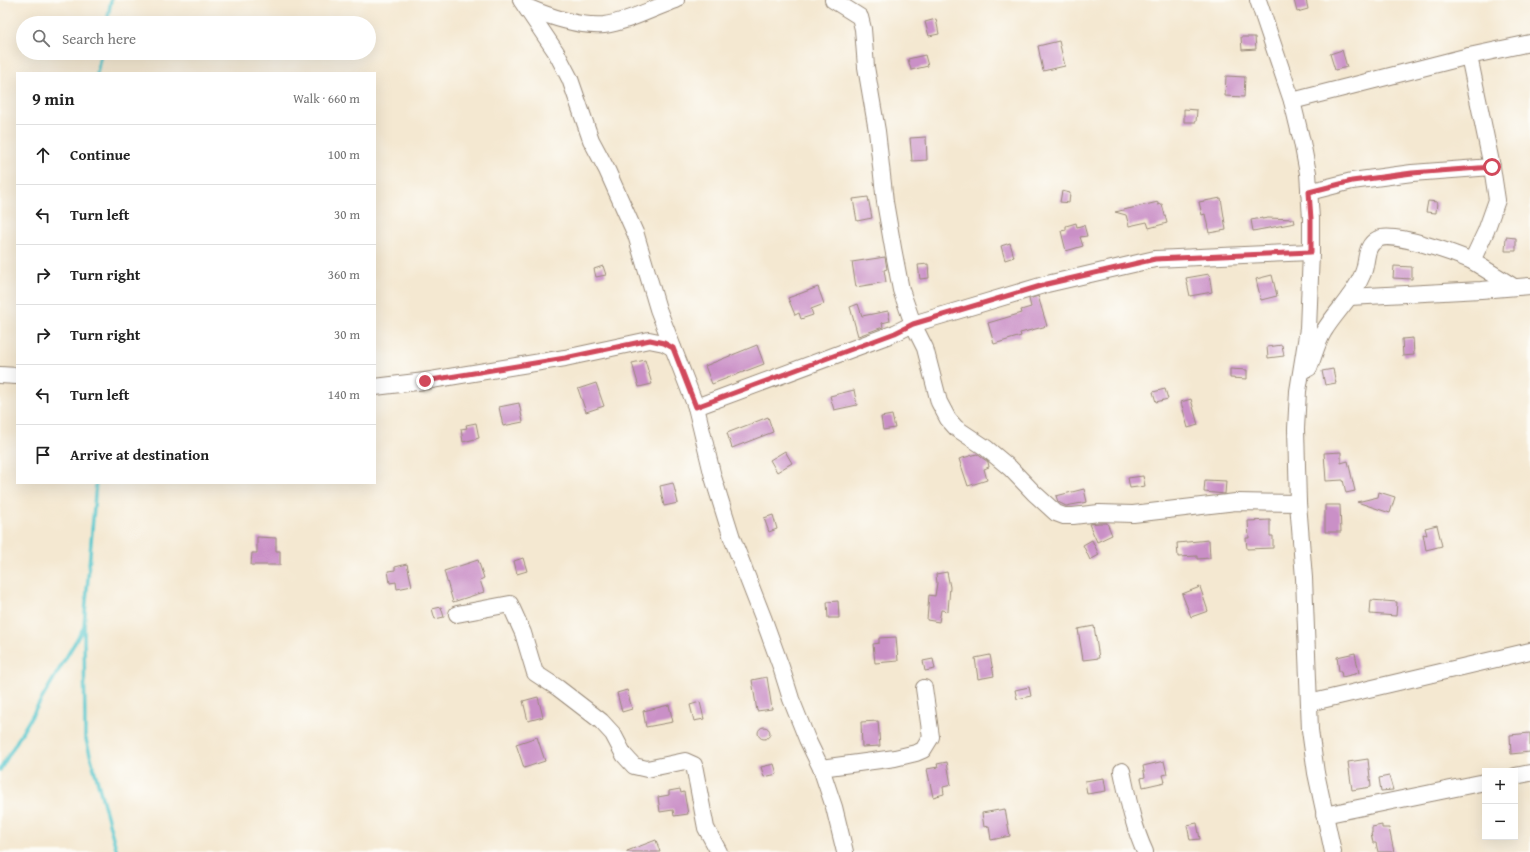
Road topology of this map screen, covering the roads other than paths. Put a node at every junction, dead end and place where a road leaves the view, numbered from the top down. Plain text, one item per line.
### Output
1 (676, 0) edge
2 (833, 0) edge
3 (1258, 0) edge
4 (524, 3) edge
5 (1530, 43) edge
6 (1469, 56) junction
7 (1292, 101) junction
8 (1492, 167) junction
9 (1309, 192) junction
10 (1311, 252) junction
11 (1472, 261) junction
12 (1530, 286) edge
13 (1514, 287) junction
14 (1349, 298) junction
15 (913, 324) junction
16 (673, 348) junction
17 (0, 375) edge
18 (16, 376) edge
19 (376, 387) edge
20 (1298, 391) junction
21 (696, 407) junction
22 (1298, 503) junction
23 (457, 614) dead end
24 (1530, 651) edge
25 (924, 688) dead end
26 (1309, 703) junction
27 (821, 768) junction
28 (1122, 771) dead end
29 (1530, 773) edge
30 (1518, 775) edge
31 (1482, 783) edge
32 (1324, 815) junction
33 (719, 852) edge
34 (845, 852) edge
35 (1145, 852) edge
36 (1333, 852) edge

1 - 4 street
2 - 15 street
3 - 7 street
4 - 16 street
5 - 6 street
6 - 7 street
6 - 8 street
7 - 9 street
8 - 9 street
8 - 11 street
9 - 10 street
10 - 15 street
10 - 20 street
11 - 13 street
11 - 14 street
12 - 13 street
13 - 14 street
14 - 20 street
15 - 21 street
15 - 22 street
16 - 19 street
16 - 21 street
17 - 18 street
20 - 22 street
21 - 27 street
22 - 26 street
23 - 33 street
24 - 26 street
25 - 27 street
26 - 32 street
27 - 34 street
28 - 35 street
29 - 30 street
31 - 32 street
32 - 36 street

